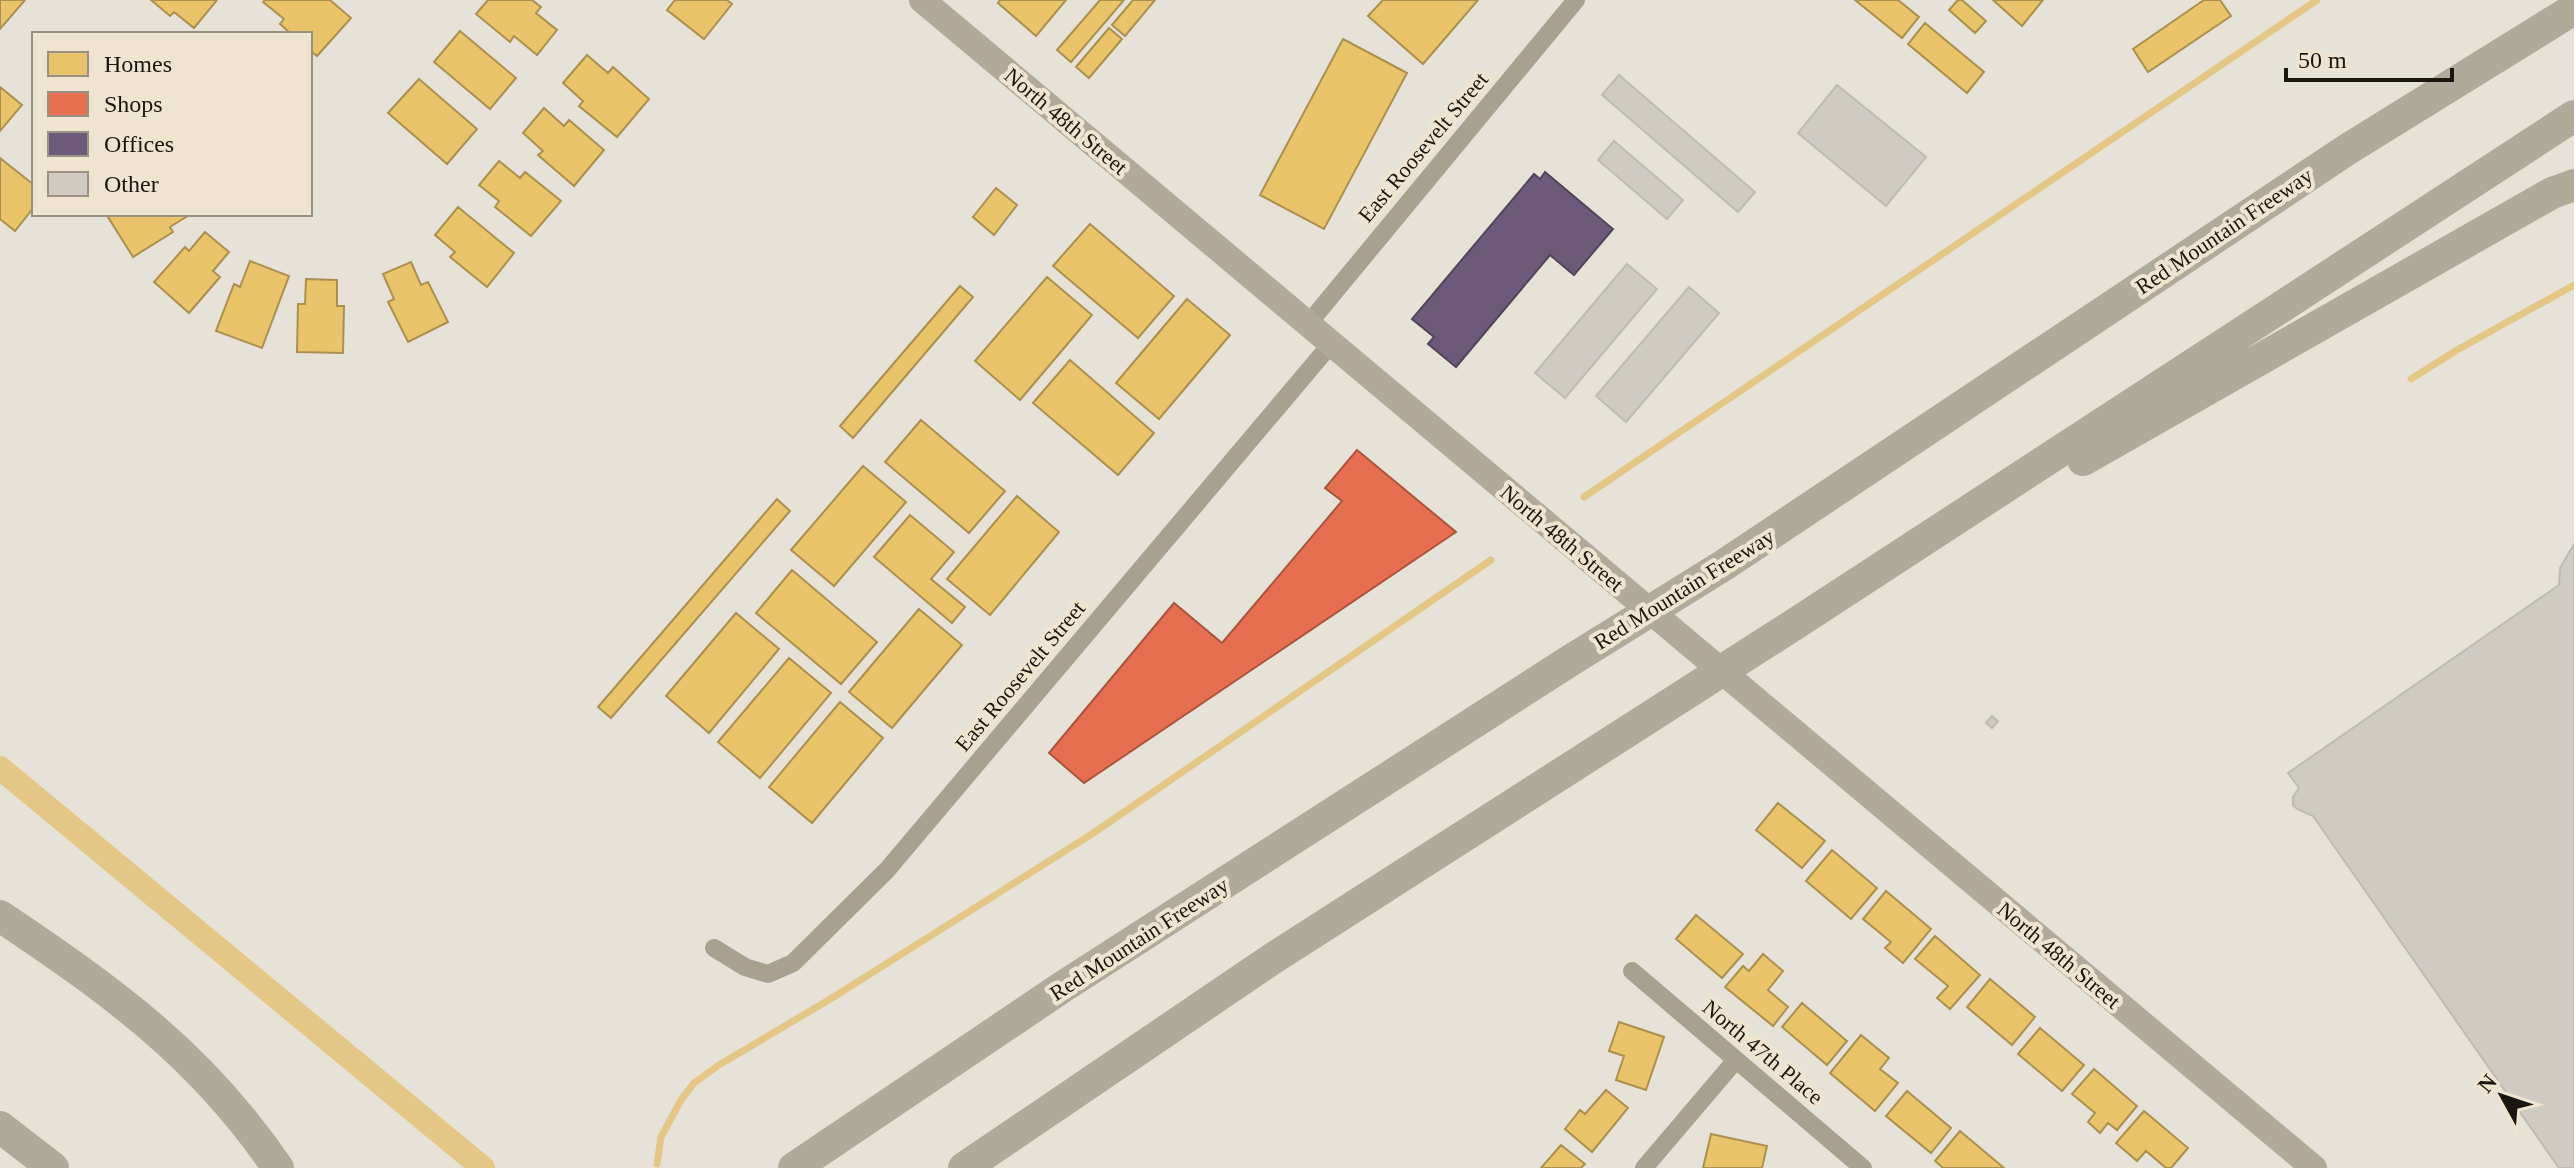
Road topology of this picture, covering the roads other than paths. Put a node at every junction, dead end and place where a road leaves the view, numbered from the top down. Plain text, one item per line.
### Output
1 (922, 0) edge
2 (1576, 0) edge
3 (2554, 0) edge
4 (2574, 9) edge
5 (2574, 116) edge
6 (2348, 149) junction
7 (2574, 185) edge
8 (1308, 324) junction
9 (1331, 344) junction
10 (1795, 624) junction
11 (0, 916) edge
12 (714, 948) dead end
13 (1632, 971) dead end
14 (1735, 1061) junction
15 (0, 1127) edge
16 (53, 1168) edge
17 (278, 1168) edge
18 (794, 1168) edge
19 (964, 1168) edge
20 (1644, 1168) edge
21 (1863, 1168) edge
22 (2314, 1168) edge

1 - 8 street, North 48th Street
2 - 8 street, East Roosevelt Street
3 - 6 highway
4 - 6 highway, Red Mountain Freeway
5 - 10 highway
6 - 18 highway, Red Mountain Freeway
7 - 10 highway
8 - 9 street, North 48th Street
9 - 12 street, East Roosevelt Street
9 - 22 street, North 48th Street
10 - 19 highway
11 - 17 highway
13 - 14 street, North 47th Place
14 - 20 street
14 - 21 street, North 47th Place
15 - 16 highway

